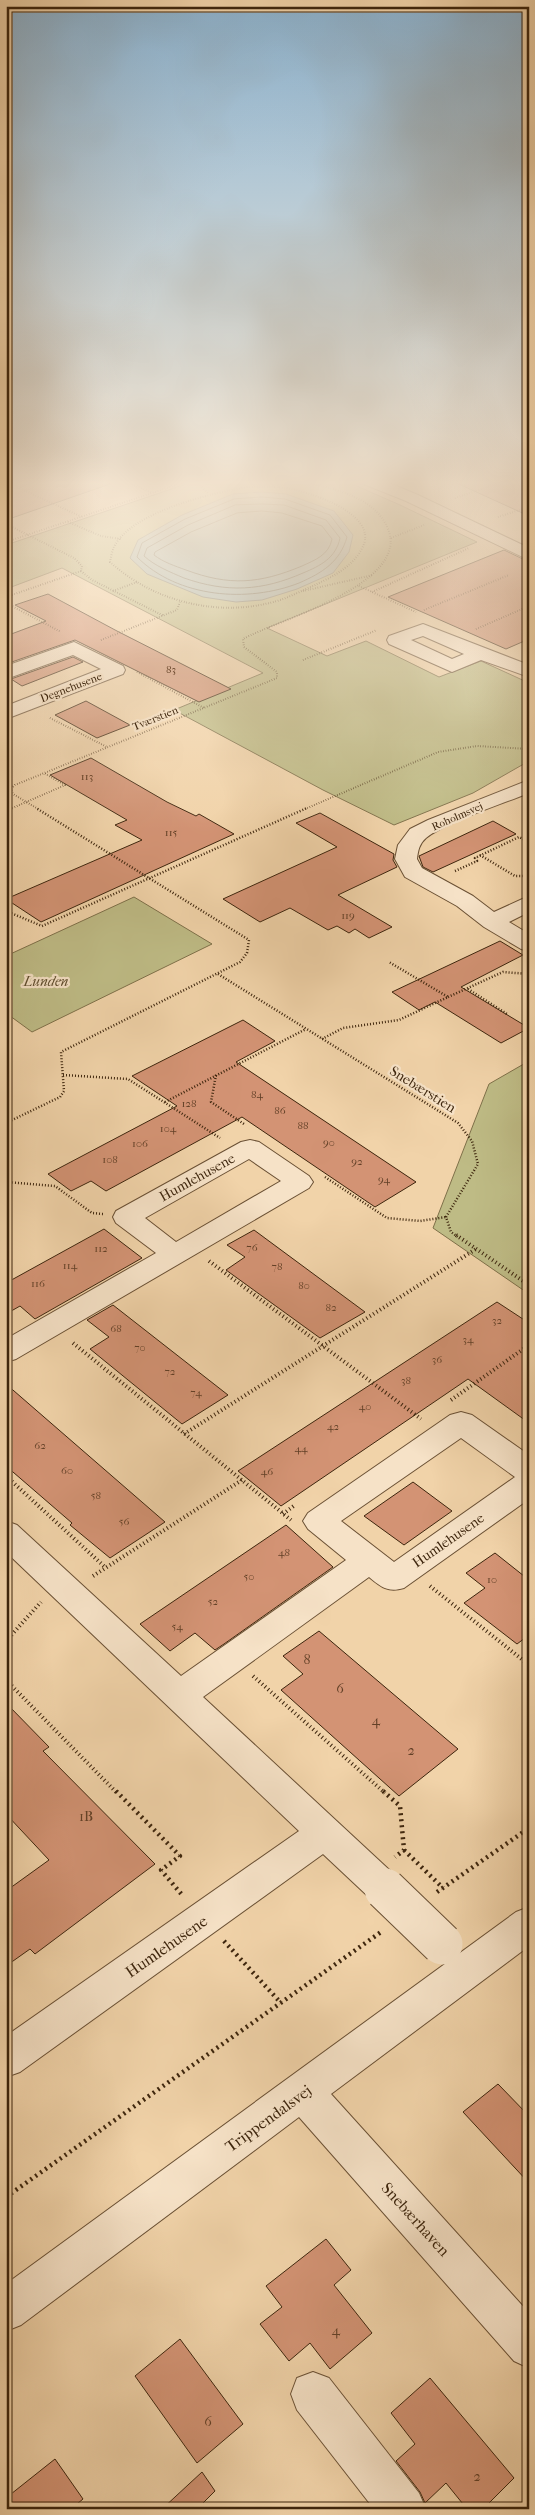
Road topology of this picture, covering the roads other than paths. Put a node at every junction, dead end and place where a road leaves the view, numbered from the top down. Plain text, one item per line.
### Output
1 (480, 654) dead end
2 (529, 671) edge
3 (6, 673) edge
4 (6, 694) edge
5 (26, 705) junction
6 (6, 713) edge
7 (529, 786) edge
8 (529, 903) edge
9 (487, 918) junction
10 (529, 944) edge
11 (182, 1250) junction
12 (6, 1352) edge
13 (529, 1471) edge
14 (529, 1483) edge
15 (6, 1533) edge
16 (368, 1561) junction
17 (180, 1695) junction
18 (326, 1832) junction
19 (529, 1924) edge
20 (454, 1956) junction
21 (6, 2059) edge
22 (303, 2092) junction
23 (6, 2310) edge
24 (529, 2346) edge
25 (313, 2394) dead end
26 (403, 2509) edge

1 - 2 street
3 - 5 street, Degnehusene
4 - 5 street, Degnehusene
5 - 6 street, Degnehusene
7 - 9 street, Roholmsvej
8 - 9 street
9 - 10 street, Roholmsvej
11 - 11 street, Humlehusene
11 - 12 street, Humlehusene
13 - 16 street, Humlehusene
14 - 16 street, Humlehusene
15 - 17 street
16 - 17 street
17 - 18 street
18 - 20 street, bridge
18 - 21 street, Humlehusene
19 - 20 street, Trippendalsvej
20 - 22 street, Trippendalsvej
22 - 23 street, Trippendalsvej
22 - 24 street, Snebærhaven
25 - 26 street

